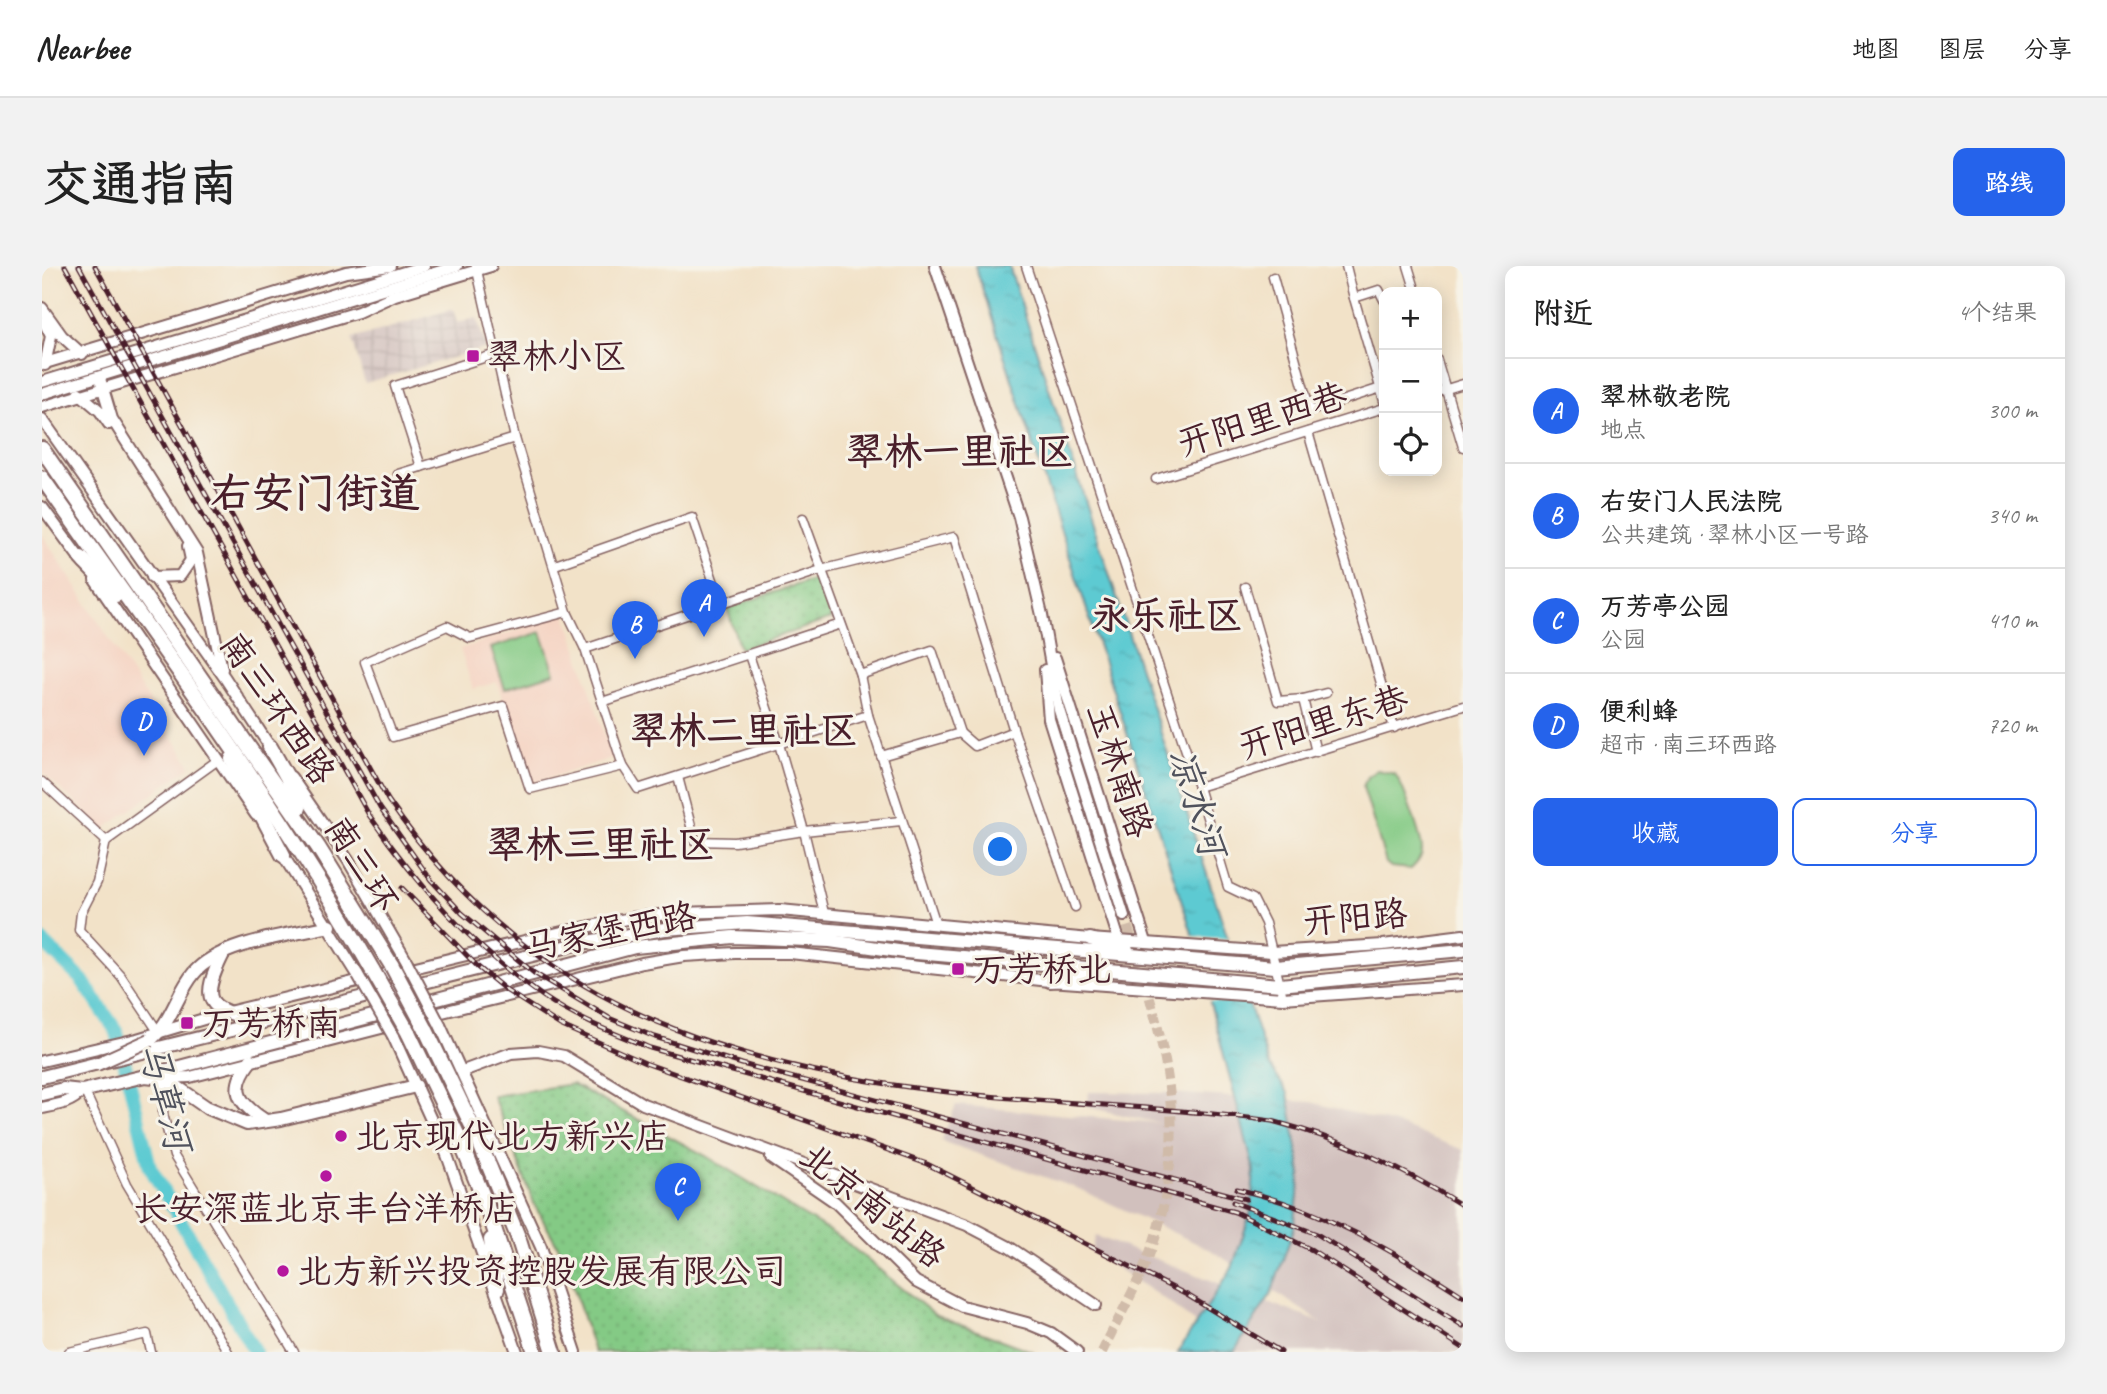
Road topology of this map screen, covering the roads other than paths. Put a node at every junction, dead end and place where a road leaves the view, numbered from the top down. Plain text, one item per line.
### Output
1 (390, 266) edge
2 (424, 266) edge
3 (457, 266) edge
4 (491, 266) edge
5 (935, 266) edge
6 (1026, 266) edge
7 (1346, 266) edge
8 (1408, 266) edge
9 (476, 268) edge
10 (1273, 277) dead end
11 (1414, 287) edge
12 (1379, 290) edge
13 (1354, 298) junction
14 (42, 308) edge
15 (42, 319) edge
16 (80, 352) junction
17 (496, 354) junction
18 (96, 364) junction
19 (43, 366) edge
20 (100, 376) junction
21 (1379, 378) edge
22 (42, 382) edge
23 (1463, 384) edge
24 (63, 387) junction
25 (102, 389) junction
26 (1379, 389) edge
27 (1442, 391) edge
28 (42, 394) edge
29 (1442, 394) edge
30 (83, 395) junction
31 (42, 407) edge
32 (1379, 410) edge
33 (43, 420) edge
34 (1308, 432) junction
35 (515, 438) junction
36 (1463, 447) edge
37 (42, 449) edge
38 (421, 467) junction
39 (398, 474) dead end
40 (42, 478) edge
41 (1156, 479) dead end
42 (42, 507) edge
43 (803, 518) dead end
44 (80, 558) junction
45 (555, 565) junction
46 (821, 570) junction
47 (152, 577) junction
48 (1245, 587) dead end
49 (721, 604) junction
50 (567, 612) junction
51 (1042, 615) junction
52 (841, 624) junction
53 (151, 633) junction
54 (586, 649) junction
55 (749, 654) junction
56 (860, 675) junction
57 (225, 678) junction
58 (1326, 692) dead end
59 (1303, 699) junction
60 (602, 702) junction
61 (202, 706) junction
62 (1463, 706) edge
63 (868, 715) junction
64 (1394, 728) junction
65 (1014, 731) junction
66 (960, 733) junction
67 (779, 744) junction
68 (270, 747) junction
69 (1316, 752) junction
70 (881, 756) junction
71 (218, 761) junction
72 (623, 766) junction
73 (678, 777) junction
74 (42, 782) edge
75 (1198, 787) junction
76 (901, 821) junction
77 (804, 831) junction
78 (106, 841) junction
79 (318, 847) junction
80 (283, 855) junction
81 (1075, 907) dead end
82 (824, 913) junction
83 (1124, 916) tunnel mouth
84 (936, 924) junction
85 (330, 926) junction
86 (1463, 935) edge
87 (1090, 939) junction
88 (1119, 940) junction
89 (1146, 942) junction
90 (1172, 944) joint
91 (1463, 950) edge
92 (225, 951) junction
93 (1272, 952) junction
94 (1150, 958) junction
95 (1177, 961) joint
96 (1275, 967) junction
97 (1463, 967) edge
98 (1138, 972) junction
99 (1181, 978) joint
100 (1050, 981) junction
101 (1280, 985) junction
102 (1463, 985) edge
103 (1283, 998) junction
104 (225, 1013) junction
105 (262, 1021) junction
106 (150, 1041) junction
107 (251, 1060) junction
108 (42, 1061) edge
109 (463, 1072) junction
110 (155, 1076) junction
111 (42, 1077) edge
112 (416, 1086) junction
113 (83, 1090) junction
114 (42, 1094) edge
115 (42, 1108) edge
116 (264, 1120) junction
117 (751, 1146) junction
118 (486, 1204) junction
119 (497, 1290) junction
120 (1096, 1306) dead end
121 (69, 1352) edge
122 (151, 1352) edge
123 (228, 1352) edge
124 (294, 1352) edge
125 (517, 1352) edge
126 (535, 1352) edge
127 (554, 1352) edge
128 (576, 1352) edge
129 (1077, 1352) edge

1 - 16 street
2 - 18 street
3 - 20 street
4 - 9 street
5 - 51 street, 玉林南路
6 - 75 street
7 - 13 street
8 - 11 street
9 - 17 street
9 - 25 street
10 - 26 street
12 - 13 street
13 - 21 street
14 - 16 street
15 - 19 street
16 - 18 street
16 - 19 street
17 - 35 street
17 - 38 street
18 - 22 street
20 - 24 street
20 - 25 street
23 - 27 street
24 - 28 street
24 - 30 street
25 - 30 street
25 - 57 street
29 - 36 street
30 - 31 street
30 - 47 street
32 - 34 street, 开阳里西巷
33 - 47 street, 南三环西路
34 - 41 street, 开阳里西巷
34 - 64 street
35 - 38 street
35 - 45 street
37 - 79 highway, 南三环
38 - 39 street
40 - 53 highway, 南三环
42 - 44 street
43 - 46 street
44 - 53 highway
44 - 71 street
45 - 49 street
45 - 50 street
46 - 49 street
46 - 52 street
46 - 65 street
47 - 57 street, 南三环西路
48 - 59 street
49 - 54 street
50 - 54 street
50 - 72 street
51 - 83 street, 玉林南路
51 - 88 street, 玉林南路
51 - 89 street, 玉林南路
52 - 55 street
52 - 56 street
53 - 61 highway, 南三环
54 - 60 street
55 - 60 street
55 - 67 street
56 - 63 street
56 - 66 street
57 - 68 street, 南三环西路
58 - 59 street
59 - 69 street
60 - 72 street
61 - 80 highway
61 - 118 highway, 南三环, bridge
62 - 64 street, 开阳里东巷
63 - 67 street
63 - 70 street
64 - 69 street, 开阳里东巷
65 - 66 street
65 - 81 street
66 - 70 street
67 - 73 street
67 - 77 street
68 - 79 highway
68 - 109 street, 南三环西路, bridge
69 - 75 street, 开阳里东巷
70 - 76 street
71 - 78 street
71 - 80 street
72 - 73 street
73 - 77 street
74 - 78 street
75 - 93 street
76 - 77 street
76 - 84 street
77 - 82 street
78 - 106 street
79 - 127 highway, 南三环, bridge
80 - 85 street
82 - 84 street, 马家堡西路
82 - 104 street, 马家堡西路
84 - 87 street, 马家堡西路
85 - 92 main road
85 - 112 street, bridge
86 - 93 street, 开阳路
87 - 88 street, 马家堡西路
87 - 94 main road
88 - 89 street, 马家堡西路
89 - 90 street, 马家堡西路
90 - 93 street, 开阳路
91 - 96 main road, 开阳路
92 - 104 main road
92 - 106 main road
93 - 96 street
94 - 95 main road, 马家堡西路
94 - 105 main road, 马家堡西路
95 - 96 main road, 开阳路
96 - 101 street
97 - 101 main road, 开阳路
98 - 99 main road, 马家堡西路
98 - 100 main road
98 - 110 main road, 马家堡西路
99 - 101 main road, 开阳路
100 - 103 street, 马家堡西路
100 - 107 street, 马家堡西路
101 - 103 street
102 - 103 street
104 - 105 main road
104 - 106 street, 马家堡西路
105 - 106 main road, 马家堡西路
106 - 108 street
106 - 111 main road, bridge
107 - 110 street, 马家堡西路
107 - 116 main road
109 - 117 street, 北京南站路
109 - 128 street, 南三环西路
110 - 113 main road
110 - 116 main road
110 - 124 street
112 - 116 main road
112 - 119 street
113 - 114 main road
113 - 115 street
113 - 123 street
117 - 120 street, 北京南站路
117 - 129 street, 北京南站路
118 - 119 highway
118 - 126 highway, 南三环
119 - 125 street
121 - 122 street

